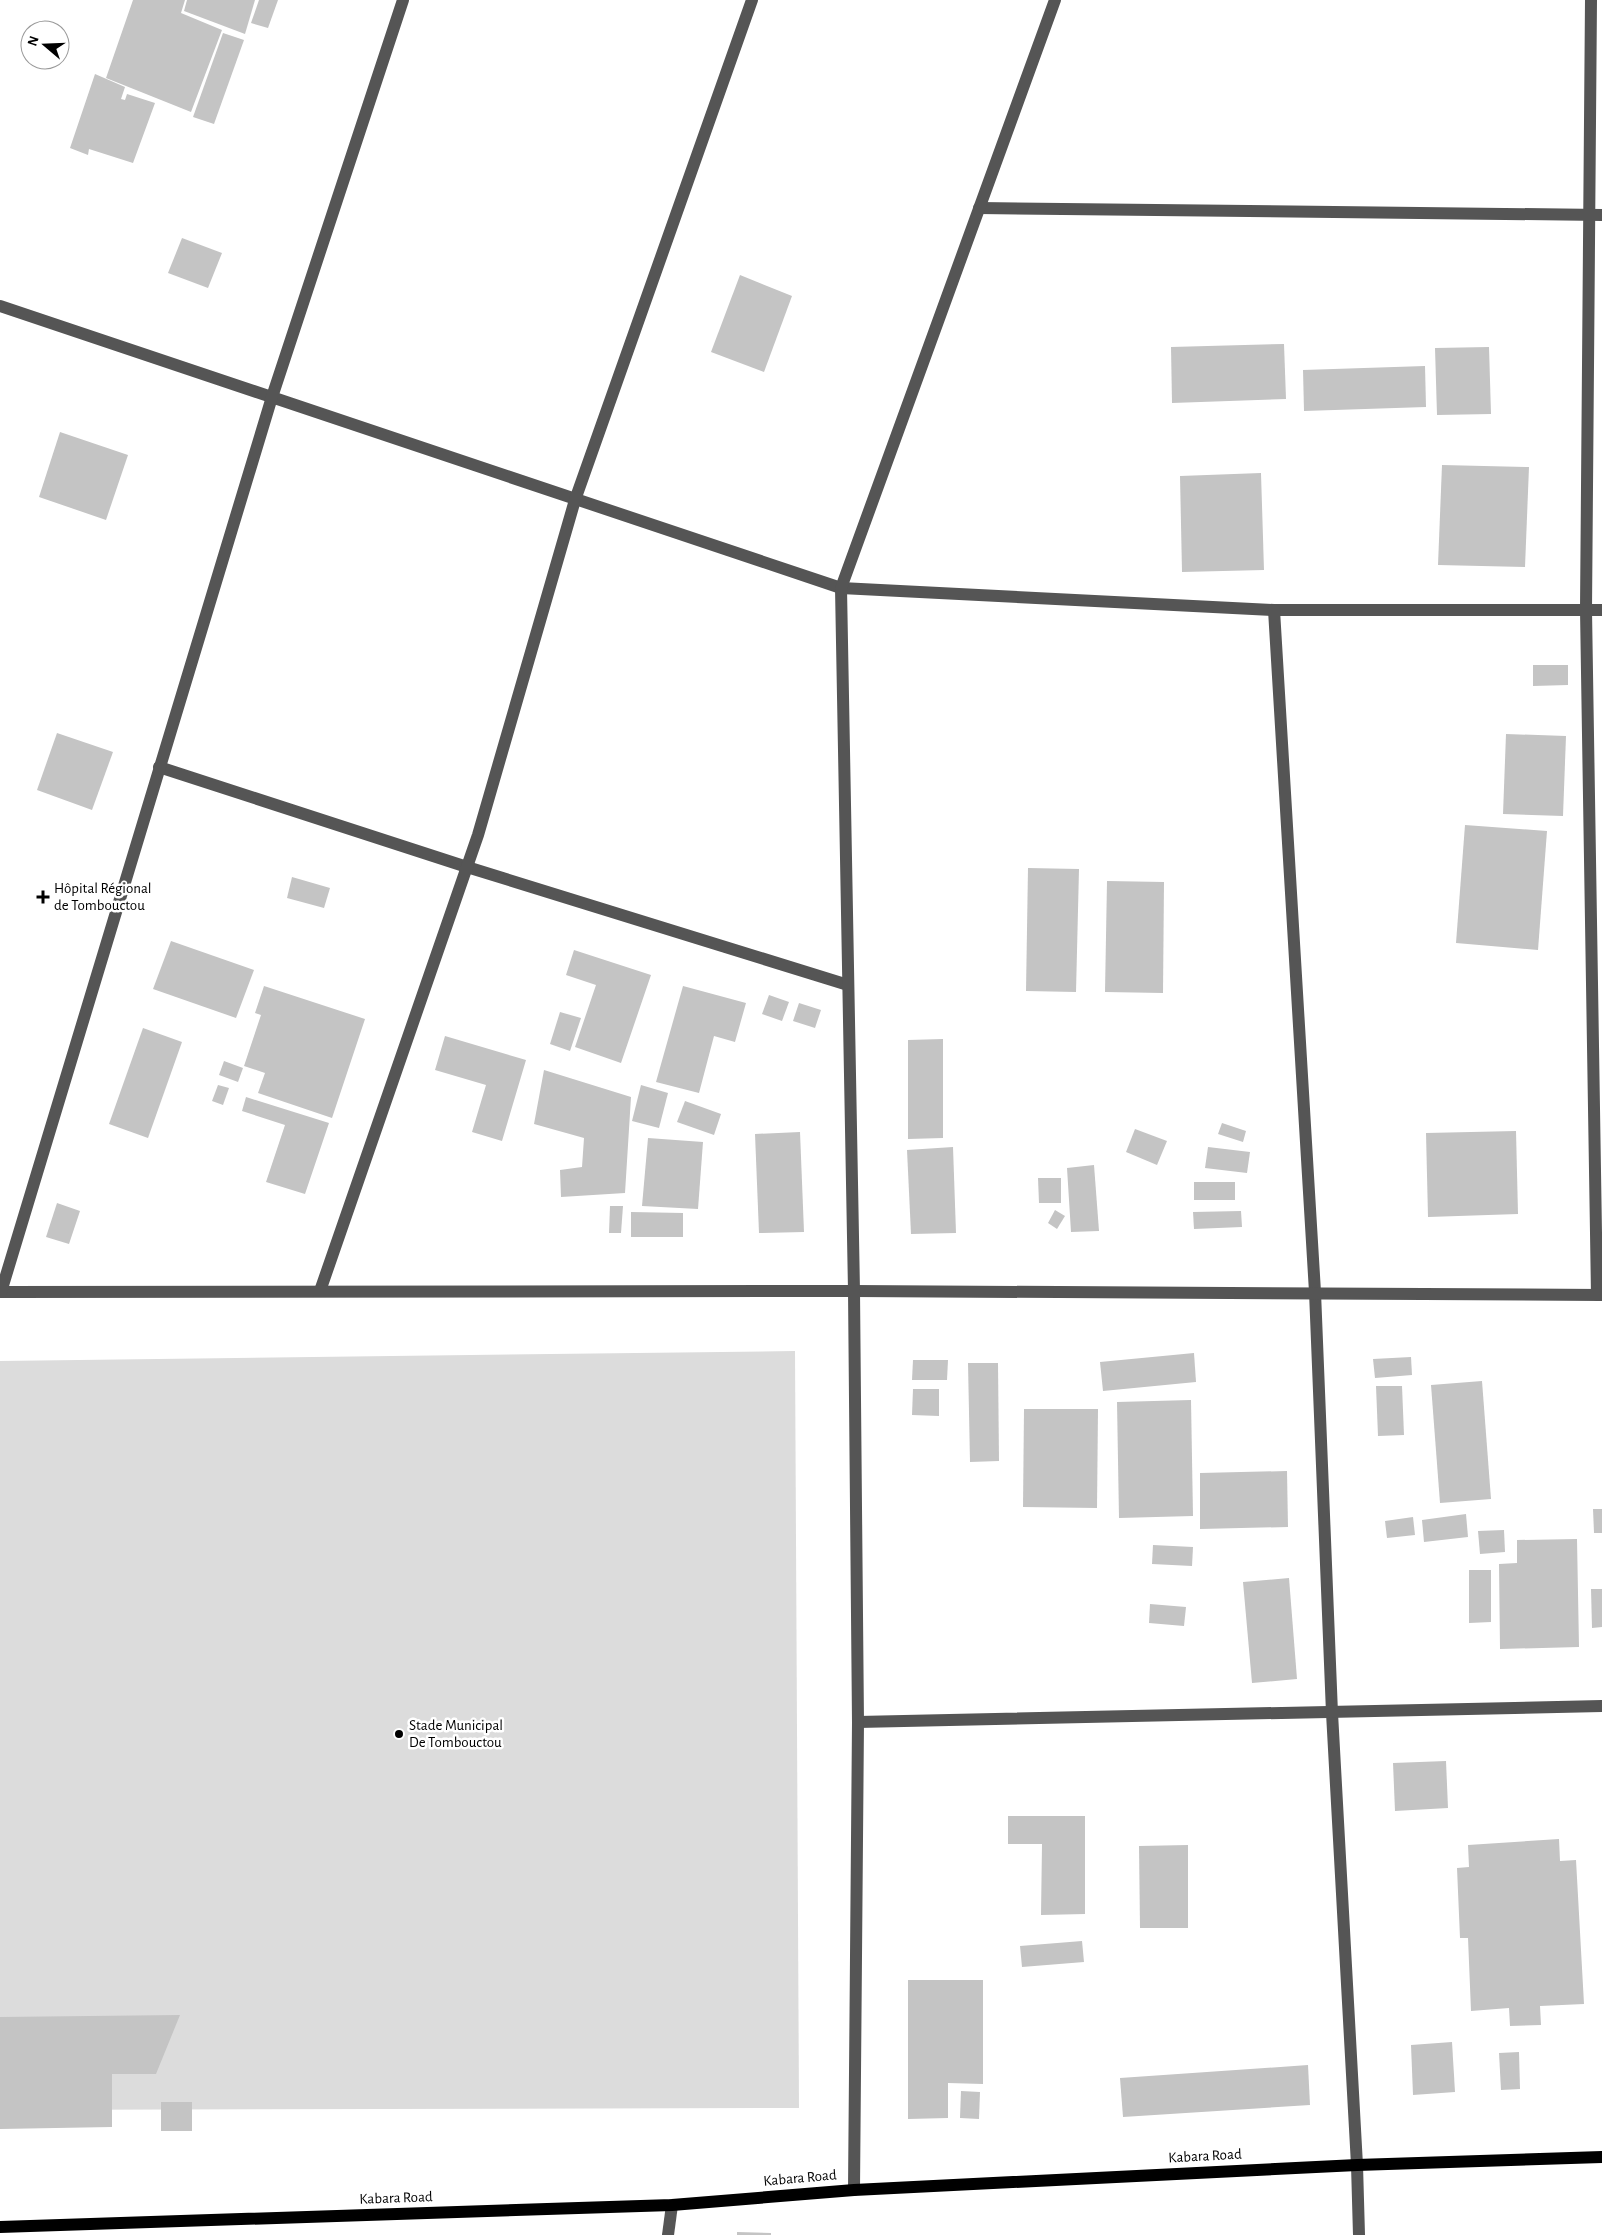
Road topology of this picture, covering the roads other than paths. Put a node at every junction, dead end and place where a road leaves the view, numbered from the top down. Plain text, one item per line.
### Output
1 (403, 0) edge
2 (752, 0) edge
3 (1055, 0) edge
4 (1591, 0) edge
5 (979, 208) junction
6 (1589, 215) junction
7 (1602, 215) edge
8 (0, 306) edge
9 (272, 397) junction
10 (576, 500) junction
11 (841, 588) junction
12 (1274, 610) junction
13 (1586, 610) junction
14 (1602, 610) edge
15 (159, 767) junction
16 (466, 866) junction
17 (1596, 922) edge
18 (848, 985) junction
19 (854, 1290) junction
20 (320, 1291) junction
21 (0, 1292) edge
22 (1315, 1292) junction
23 (1600, 1295) edge
24 (1602, 1706) edge
25 (1332, 1713) junction
26 (858, 1722) junction
27 (1602, 2157) edge
28 (1358, 2165) junction
29 (854, 2190) junction
30 (672, 2205) junction
31 (0, 2227) edge
32 (668, 2235) edge
33 (1359, 2235) edge

1 - 9 street
2 - 10 street
3 - 5 street
4 - 6 street
5 - 6 street
5 - 11 street
6 - 7 street
6 - 13 street
8 - 9 street
9 - 10 street
9 - 15 street
10 - 11 street
10 - 16 street
11 - 12 street
11 - 18 street
12 - 13 street
12 - 22 street
13 - 14 street
13 - 17 street
15 - 16 street
15 - 21 street
16 - 18 street
16 - 20 street
17 - 23 street
18 - 19 street
19 - 20 street
19 - 22 street
19 - 26 street
20 - 21 street
22 - 23 street
22 - 25 street
24 - 25 street
25 - 26 street
25 - 28 street
26 - 29 street
27 - 28 main road, Kabara Road
28 - 29 main road, Kabara Road
28 - 33 street
29 - 30 main road, Kabara Road
30 - 31 main road, Kabara Road
30 - 32 street

